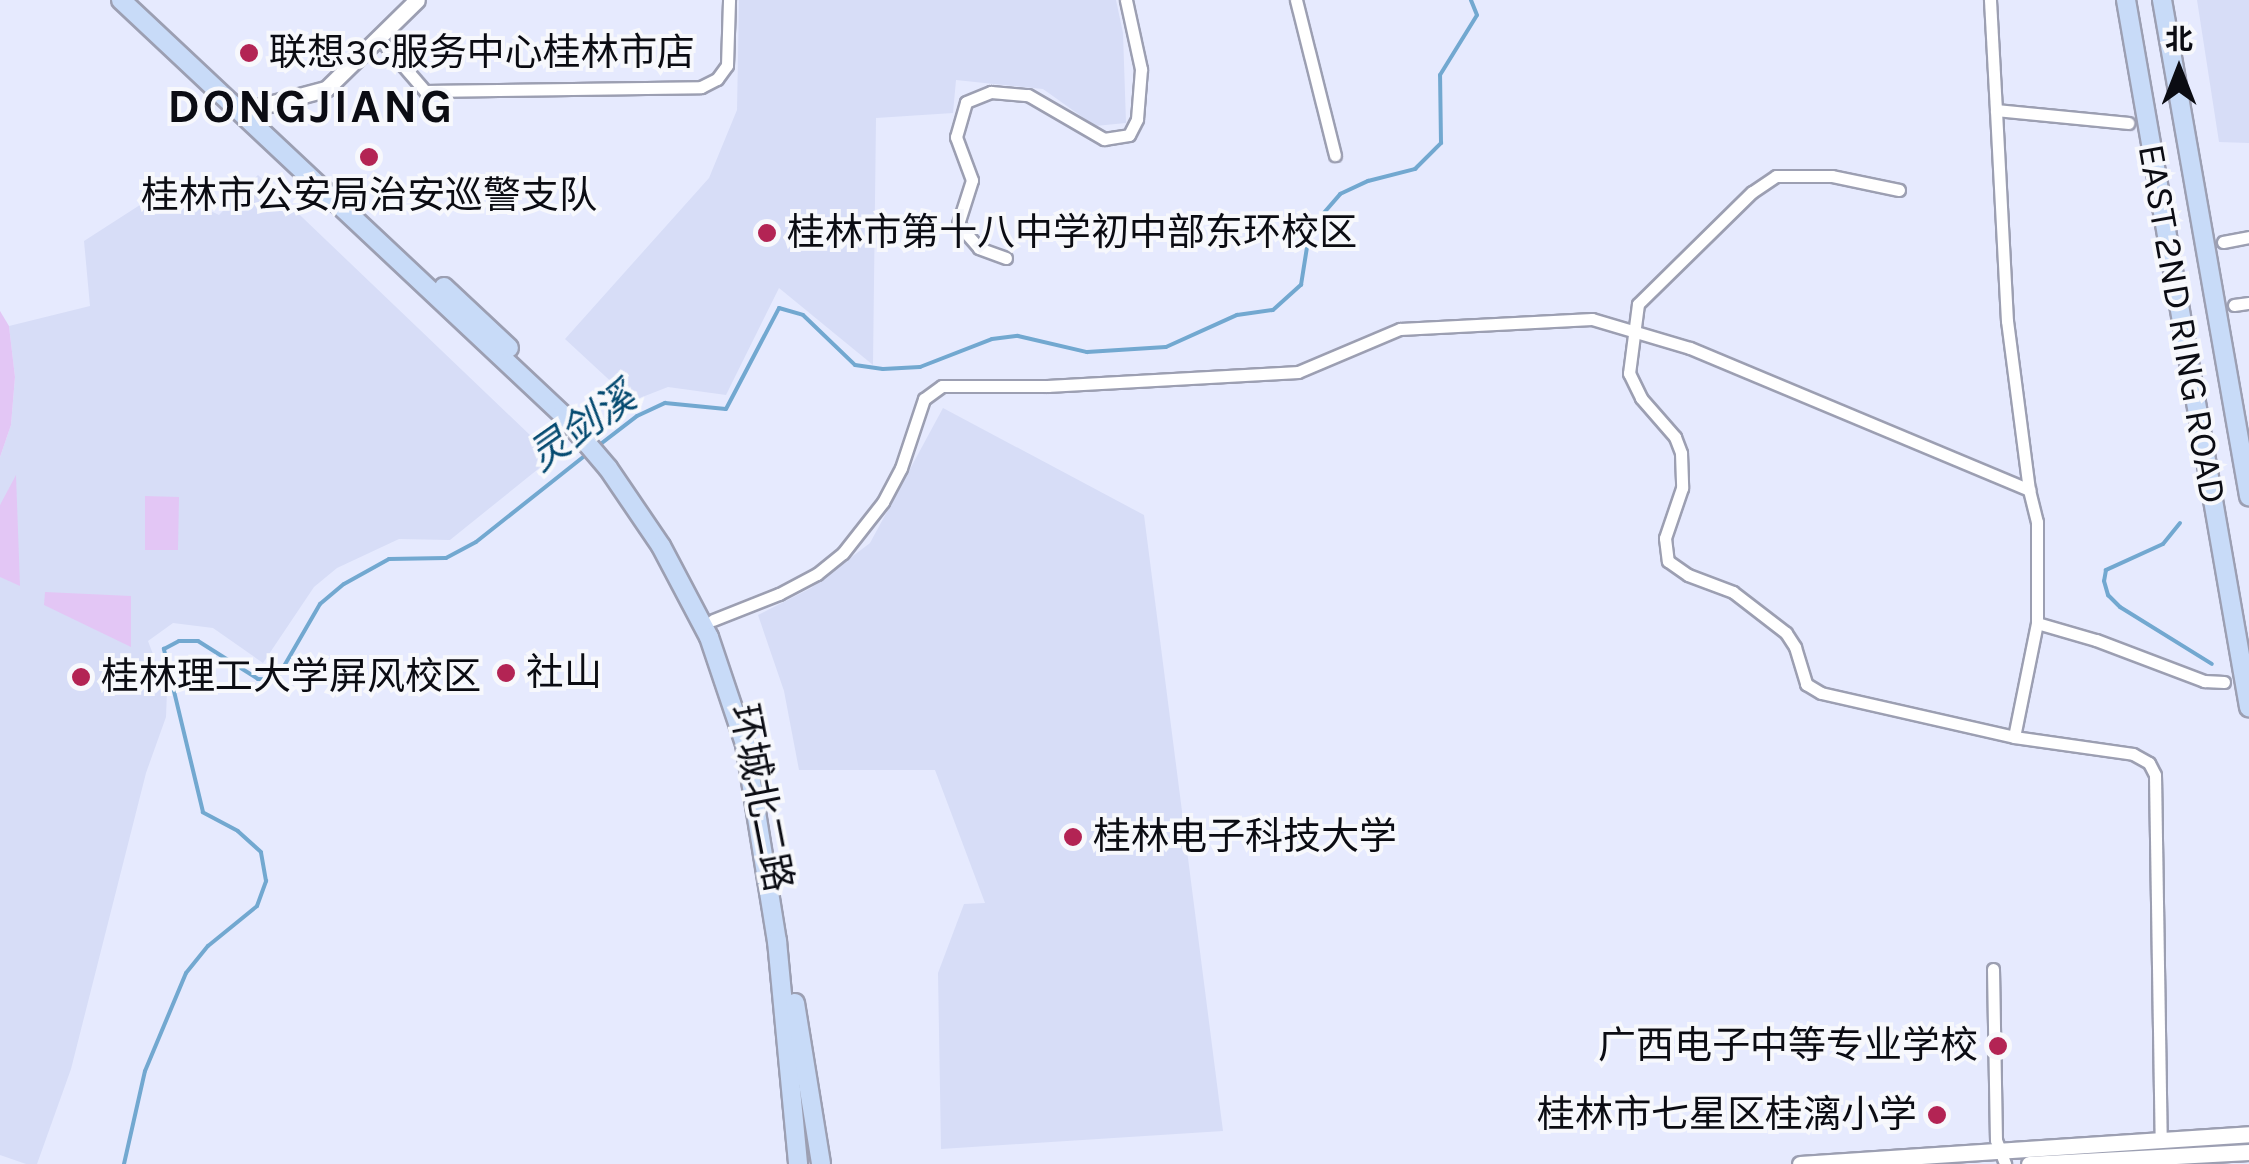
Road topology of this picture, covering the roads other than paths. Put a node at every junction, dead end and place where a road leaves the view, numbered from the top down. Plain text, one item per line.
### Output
1 (122, 0) edge
2 (137, 0) edge
3 (418, 0) edge
4 (729, 0) edge
5 (1126, 0) edge
6 (1296, 0) edge
7 (1990, 0) edge
8 (2126, 0) edge
9 (2162, 0) edge
10 (380, 39) junction
11 (1996, 110) junction
12 (250, 112) junction
13 (2128, 123) dead end
14 (1335, 155) dead end
15 (1900, 190) dead end
16 (2249, 237) edge
17 (2223, 242) dead end
18 (1006, 258) dead end
19 (2249, 303) edge
20 (2234, 305) dead end
21 (1632, 328) junction
22 (613, 465) junction
23 (2030, 490) junction
24 (2249, 496) edge
25 (713, 620) junction
26 (2037, 624) junction
27 (2224, 682) dead end
28 (2249, 707) edge
29 (2014, 737) junction
30 (1992, 970) dead end
31 (2249, 1134) edge
32 (2161, 1140) junction
33 (2249, 1152) edge
34 (2002, 1158) edge
35 (798, 1164) edge
36 (822, 1164) edge
37 (1800, 1164) edge
38 (2029, 1164) edge

1 - 12 main road
2 - 12 main road
3 - 10 main road
4 - 10 street
5 - 18 street
6 - 14 street
7 - 11 street
8 - 28 main road, EAST 2ND RING ROAD
9 - 24 main road, EAST 2ND RING ROAD
10 - 12 main road
11 - 13 street
11 - 23 street
12 - 22 main road
15 - 21 street
16 - 17 street
19 - 20 street
21 - 23 street
21 - 25 street
21 - 29 street
22 - 25 main road, 环城北二路
22 - 35 main road
23 - 26 street
25 - 36 main road, 环城北二路
26 - 27 street
26 - 29 street
29 - 32 street
30 - 34 street
31 - 32 main road
32 - 34 main road
33 - 38 main road
34 - 37 main road

